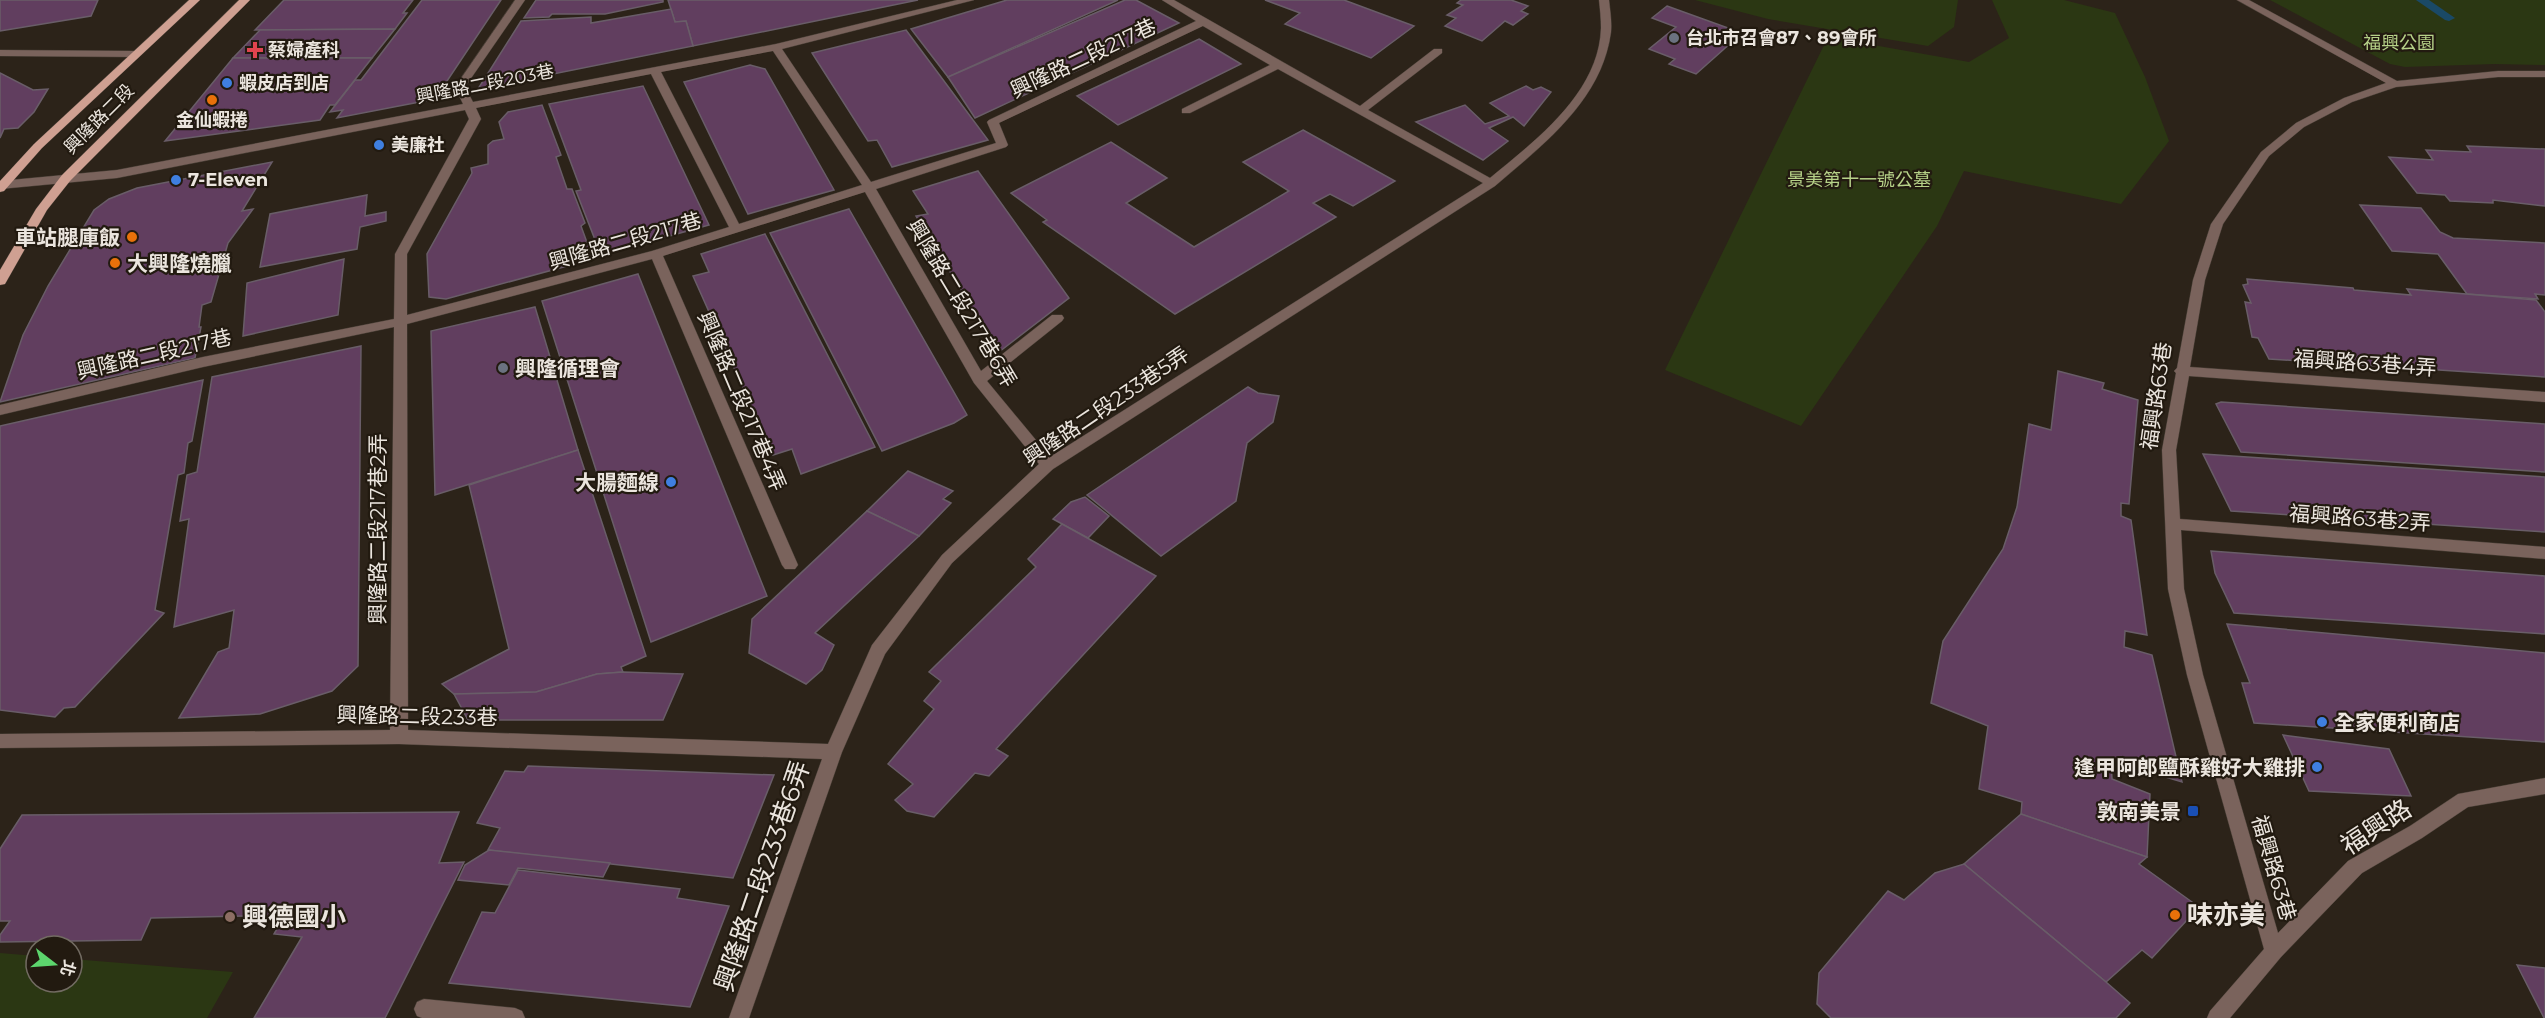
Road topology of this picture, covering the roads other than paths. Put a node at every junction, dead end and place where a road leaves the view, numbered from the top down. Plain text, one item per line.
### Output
1 (195, 0) edge
2 (245, 0) edge
3 (520, 0) edge
4 (969, 0) edge
5 (1167, 0) edge
6 (1604, 0) edge
7 (2242, 0) edge
8 (1205, 21) junction
9 (776, 47) junction
10 (1438, 51) dead end
11 (0, 53) edge
12 (136, 54) junction
13 (1278, 65) junction
14 (654, 69) junction
15 (2545, 74) edge
16 (2395, 84) junction
17 (469, 105) junction
18 (1361, 110) junction
19 (1186, 111) dead end
20 (66, 178) junction
21 (1491, 183) junction
22 (1, 186) edge
23 (868, 186) junction
24 (736, 229) junction
25 (656, 254) junction
26 (0, 280) edge
27 (1057, 318) dead end
28 (399, 322) junction
29 (2181, 371) junction
30 (979, 380) junction
31 (2545, 397) edge
32 (0, 410) edge
33 (1048, 465) junction
34 (2173, 524) junction
35 (2545, 553) edge
36 (790, 565) dead end
37 (399, 737) junction
38 (0, 741) edge
39 (833, 752) junction
40 (2545, 786) edge
41 (2274, 951) junction
42 (424, 1009) dead end
43 (2221, 1017) edge
44 (515, 1018) edge
45 (739, 1018) edge

1 - 12 main road, 興隆路二段
2 - 20 main road, 興隆路二段
3 - 17 street
4 - 9 street, 興隆路二段203巷
5 - 8 street
6 - 21 street
7 - 16 street
8 - 13 street
8 - 23 street, 興隆路二段217巷
9 - 14 street, 興隆路二段203巷
9 - 23 street, 興隆路二段217巷6弄
10 - 18 street
11 - 12 street
12 - 22 main road, 興隆路二段
13 - 18 street
13 - 19 street
14 - 17 street, 興隆路二段203巷
14 - 24 street
15 - 16 street, 福興路63巷
16 - 29 street, 福興路63巷
17 - 20 street, 興隆路二段203巷
17 - 28 street, 興隆路二段217巷2弄
18 - 21 street
20 - 22 street, 興隆路二段203巷
20 - 26 main road, 興隆路二段
21 - 33 street, 興隆路二段233巷5弄
23 - 24 street, 興隆路二段217巷
23 - 30 street, 興隆路二段217巷6弄
24 - 25 street, 興隆路二段217巷
25 - 28 street, 興隆路二段217巷
25 - 36 street, 興隆路二段217巷4弄
27 - 30 street
28 - 32 street, 興隆路二段217巷
28 - 37 street, 興隆路二段217巷2弄
29 - 31 street, 福興路63巷4弄
29 - 34 street, 福興路63巷
30 - 33 street, 興隆路二段217巷6弄
33 - 39 street, 興隆路二段233巷5弄
34 - 35 street, 福興路63巷2弄
34 - 41 street, 福興路63巷
37 - 38 street, 興隆路二段233巷
37 - 39 street, 興隆路二段233巷
39 - 45 street, 興隆路二段233巷6弄
40 - 41 street, 福興路
41 - 43 street, 福興路
42 - 44 street

